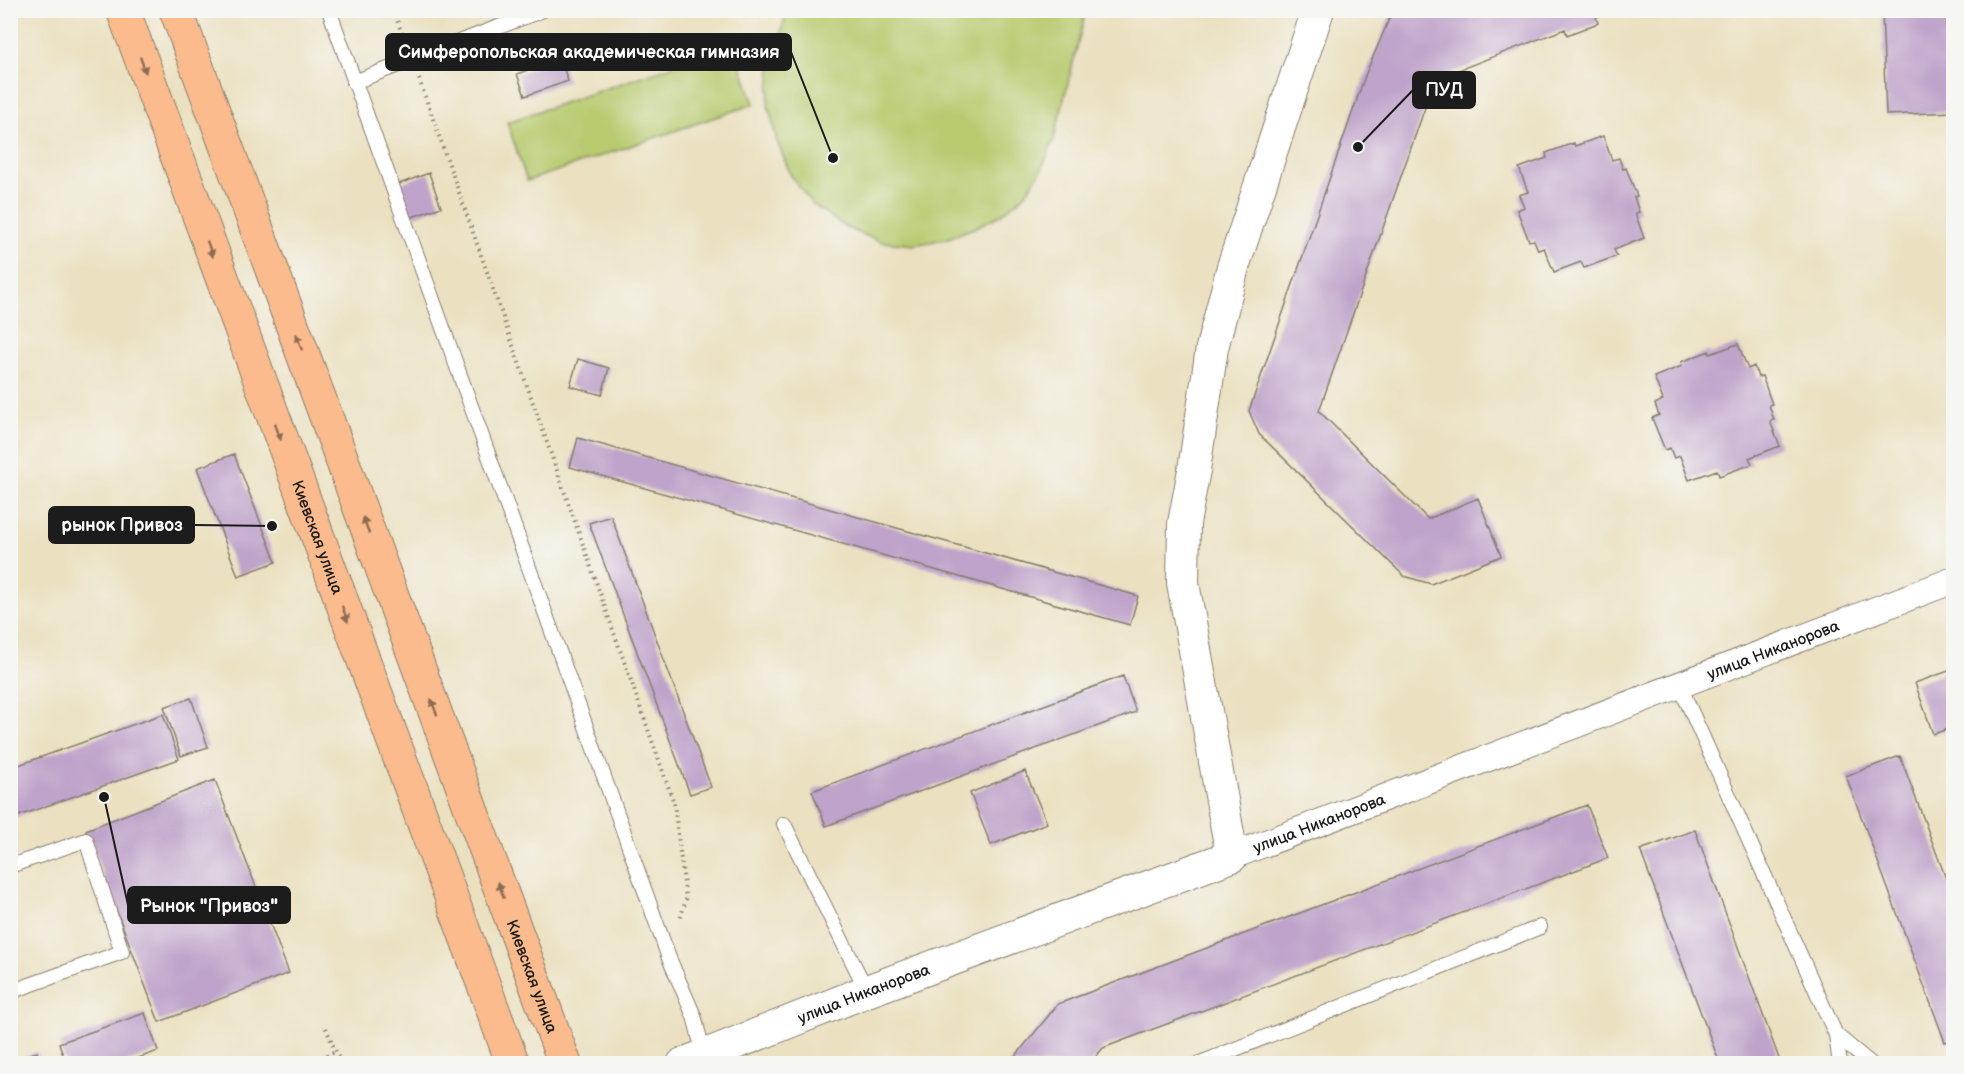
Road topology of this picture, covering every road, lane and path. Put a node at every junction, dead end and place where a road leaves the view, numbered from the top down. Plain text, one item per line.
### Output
1 (123, 10) edge
2 (176, 10) edge
3 (329, 10) edge
4 (393, 10) edge
5 (543, 10) edge
6 (1318, 10) edge
7 (413, 61) junction
8 (354, 82) junction
9 (1953, 580) edge
10 (1679, 684) junction
11 (783, 824) dead end
12 (1232, 856) junction
13 (10, 866) edge
14 (1540, 927) dead end
15 (669, 958) junction
16 (867, 991) junction
17 (10, 992) edge
18 (326, 1028) dead end
19 (1836, 1035) junction
20 (336, 1051) junction
21 (698, 1061) edge
22 (304, 1064) edge
23 (341, 1064) edge
24 (513, 1064) edge
25 (565, 1064) edge
26 (1198, 1064) edge
27 (1840, 1064) edge
28 (1871, 1064) edge

1 -> 24 main road, Киевская улица
25 -> 2 main road, Киевская улица
3 - 8 lane
4 - 7 path
5 - 7 lane
6 - 12 street
7 - 8 lane
7 - 15 path
8 - 15 lane
9 - 10 street, улица Никанорова
10 - 12 street, улица Никанорова
10 - 19 lane
11 - 16 lane
12 - 16 street, улица Никанорова
13 - 17 lane
14 - 26 lane
15 - 21 lane
16 - 21 street, улица Никанорова
18 - 20 path
19 - 27 lane
19 - 28 lane
20 - 22 path
20 - 23 path

